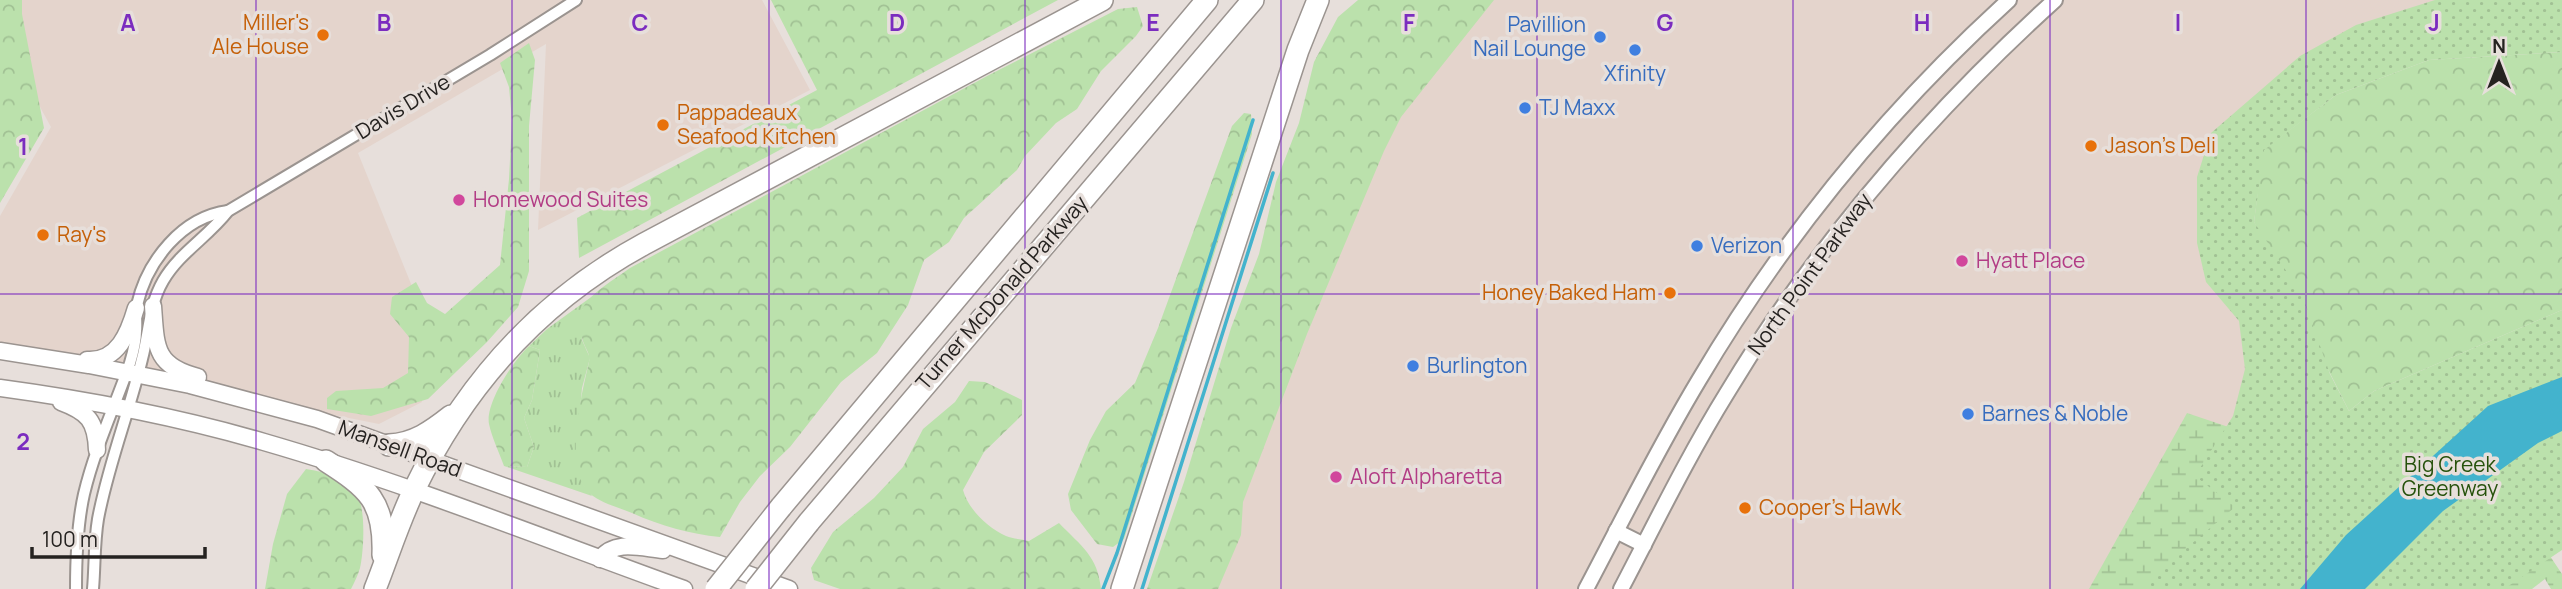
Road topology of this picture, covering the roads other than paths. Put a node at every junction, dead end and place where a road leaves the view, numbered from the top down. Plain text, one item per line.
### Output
1 (576, 0) edge
2 (1102, 0) edge
3 (1207, 0) edge
4 (1253, 0) edge
5 (1318, 0) edge
6 (2009, 0) edge
7 (2055, 0) edge
8 (228, 211) junction
9 (163, 251) junction
10 (178, 260) junction
11 (153, 306) junction
12 (136, 308) junction
13 (0, 351) edge
14 (43, 357) junction
15 (132, 373) junction
16 (0, 388) edge
17 (36, 392) junction
18 (261, 403) junction
19 (462, 404) junction
20 (120, 408) junction
21 (389, 445) junction
22 (97, 450) junction
23 (430, 460) junction
24 (326, 461) junction
25 (413, 491) junction
26 (1616, 531) junction
27 (1644, 545) junction
28 (693, 554) junction
29 (600, 559) junction
30 (378, 580) edge
31 (76, 589) edge
32 (93, 589) edge
33 (684, 589) edge
34 (716, 589) edge
35 (756, 589) edge
36 (789, 589) edge
37 (1122, 589) edge
38 (1586, 589) edge
39 (1621, 589) edge

1 - 8 street, Davis Drive
2 - 19 highway
3 - 34 highway, Turner McDonald Parkway, bridge
4 - 35 highway, Turner McDonald Parkway, bridge
5 - 37 highway
6 - 26 street, North Point Parkway
7 - 27 street, North Point Parkway
8 - 9 street, Davis Drive
8 - 10 street, Davis Drive
9 - 10 street
9 - 12 street, Davis Drive
10 - 11 street, Davis Drive
11 - 15 street, Davis Drive
11 - 18 main road
12 - 14 main road
12 - 15 street, Davis Drive
13 - 14 main road, Mansell Road
14 - 15 main road, Mansell Road
15 - 18 main road, Mansell Road
15 - 20 street
16 - 17 main road, Mansell Road
17 - 20 main road, Mansell Road
17 - 22 main road
18 - 21 main road, Mansell Road
19 - 21 highway
19 - 23 highway
20 - 22 street
20 - 24 main road, Mansell Road
20 - 32 street
21 - 23 main road, Mansell Road
22 - 31 street
23 - 25 highway
23 - 28 main road, Mansell Road
24 - 25 main road, Mansell Road
24 - 30 highway
25 - 29 main road, Mansell Road
25 - 30 highway
26 - 27 street
26 - 38 street, North Point Parkway
27 - 39 street, North Point Parkway
28 - 29 main road
28 - 36 main road, Mansell Road
29 - 33 main road, Mansell Road

